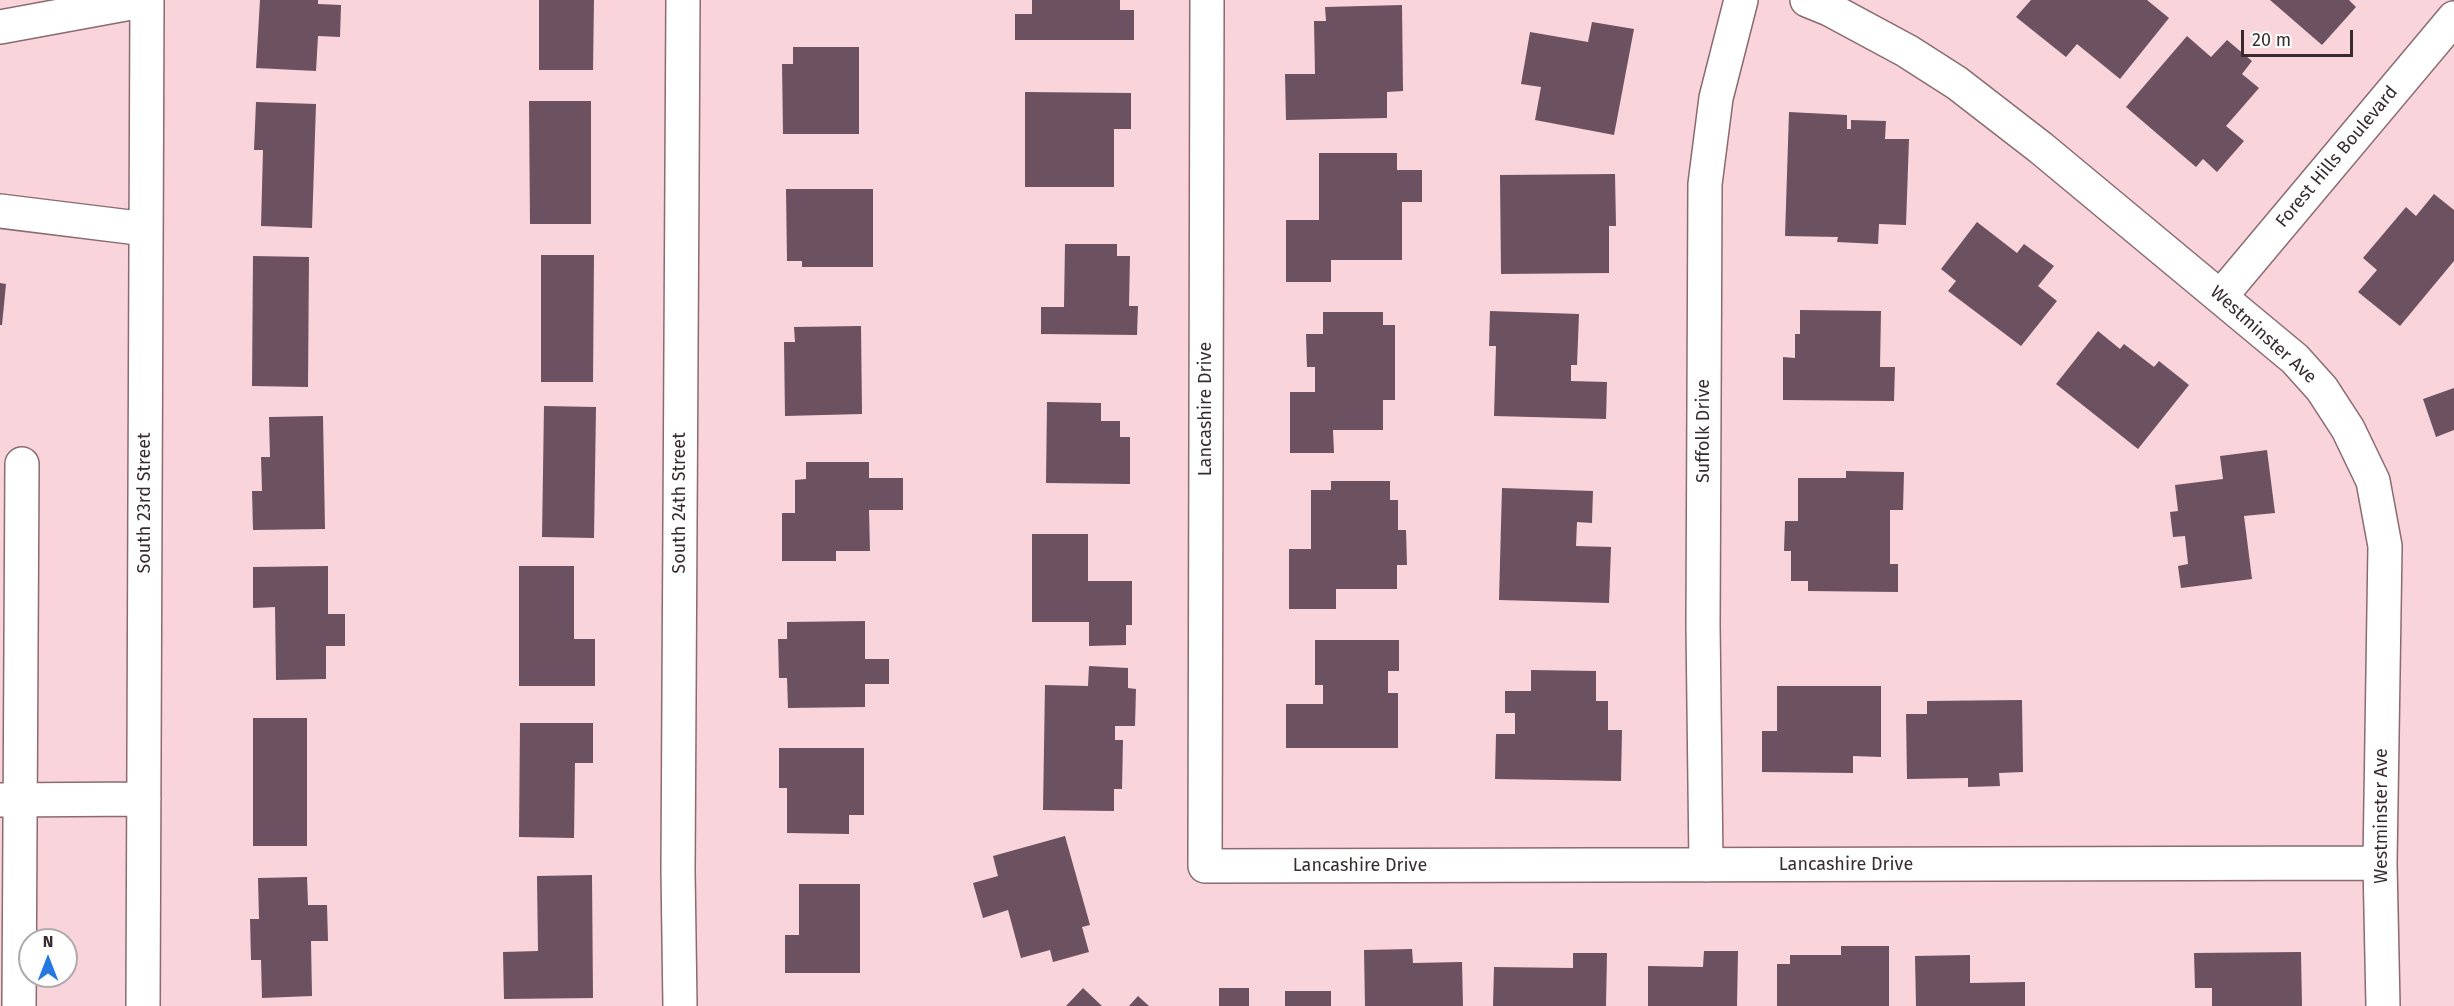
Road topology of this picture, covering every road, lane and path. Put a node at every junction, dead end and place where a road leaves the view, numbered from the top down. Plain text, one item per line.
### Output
1 (147, 0) edge
2 (683, 0) edge
3 (1207, 0) edge
4 (1741, 0) edge
5 (1807, 0) edge
6 (2454, 18) edge
7 (0, 27) edge
8 (0, 211) edge
9 (146, 229) junction
10 (2221, 296) junction
11 (22, 464) dead end
12 (144, 799) junction
13 (10, 800) edge
14 (2380, 863) junction
15 (1706, 865) junction
16 (18, 1006) edge
17 (143, 1006) edge
18 (680, 1006) edge
19 (2383, 1006) edge

1 - 7 street
1 - 9 street, South 23rd Street
2 - 18 street, South 24th Street
3 - 15 street, Lancashire Drive
4 - 15 street, Suffolk Drive
5 - 10 street, Westminster Ave
6 - 10 street, Forest Hills Boulevard
8 - 9 street
9 - 12 street, South 23rd Street
10 - 14 street, Westminster Ave
11 - 13 street
12 - 13 street
12 - 17 street, South 23rd Street
13 - 16 street
14 - 15 street, Lancashire Drive
14 - 19 street, Westminster Ave

